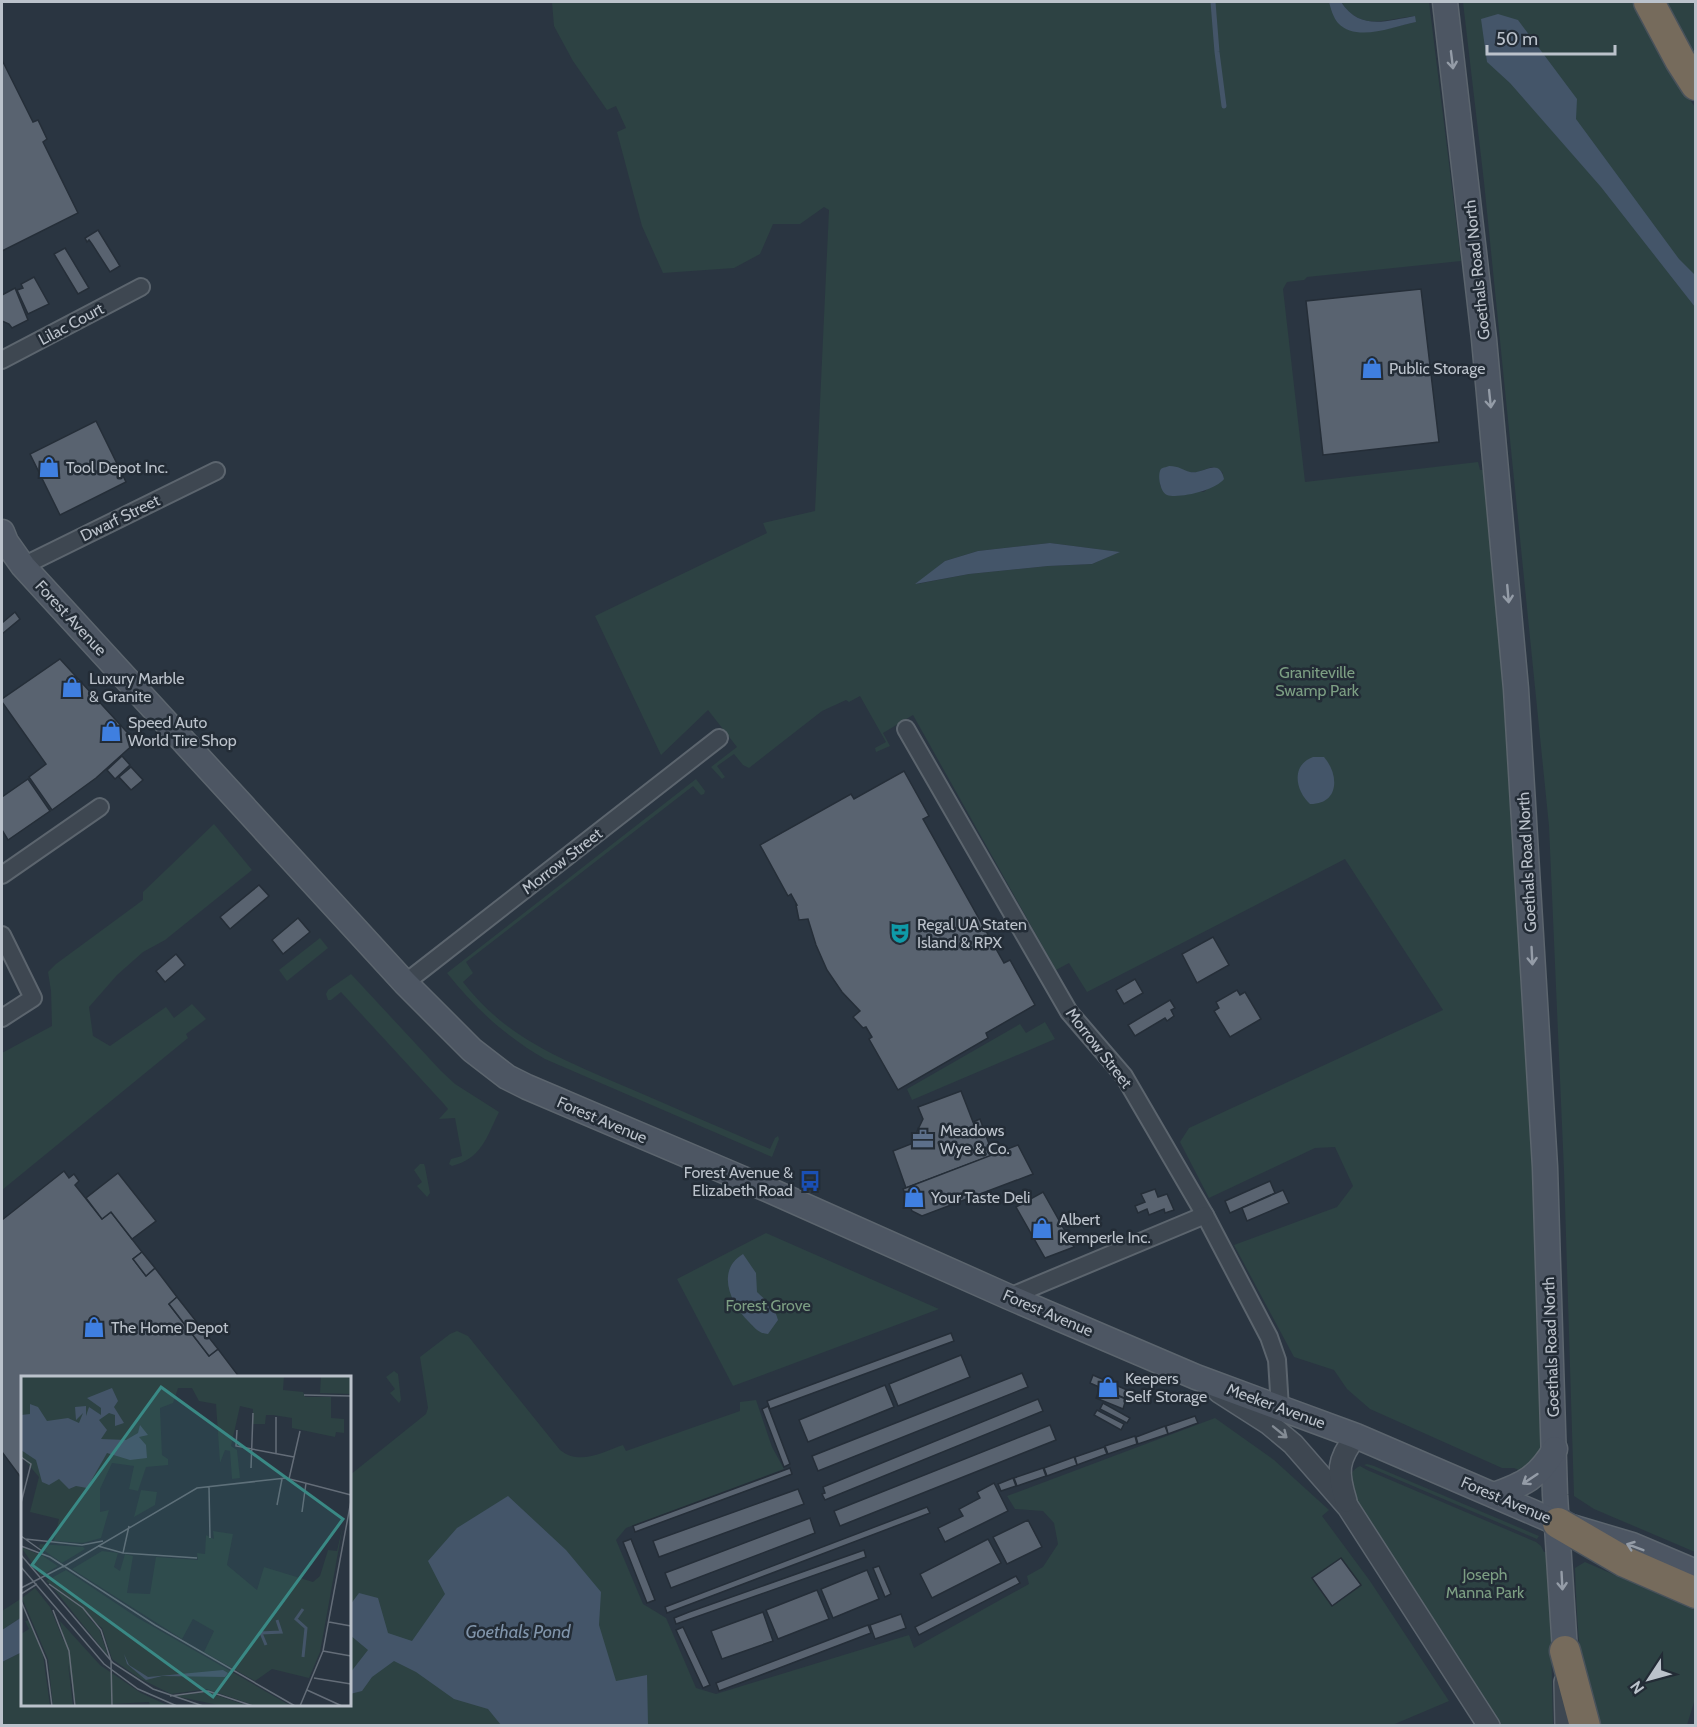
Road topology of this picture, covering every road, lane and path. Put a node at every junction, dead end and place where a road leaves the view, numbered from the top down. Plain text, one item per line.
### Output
1 (1445, 2) edge
2 (1649, 2) edge
3 (1695, 85) edge
4 (141, 287) dead end
5 (2, 360) edge
6 (216, 471) dead end
7 (2, 531) edge
8 (23, 566) junction
9 (906, 729) dead end
10 (719, 738) dead end
11 (100, 807) dead end
12 (2, 875) edge
13 (2, 935) edge
14 (405, 983) junction
15 (2, 1018) edge
16 (1205, 1215) junction
17 (1009, 1297) junction
18 (1196, 1377) junction
19 (1280, 1408) junction
20 (1356, 1436) junction
21 (1555, 1449) junction
22 (1494, 1495) junction
23 (1348, 1507) junction
24 (1558, 1523) junction
25 (1695, 1572) edge
26 (1695, 1593) edge
27 (1565, 1651) junction
28 (1489, 1725) edge
29 (1566, 1725) edge
30 (1586, 1725) edge

1 -> 21 main road, Goethals Road North
2 - 3 highway
4 - 5 street, Lilac Court
6 - 8 street, Dwarf Street
7 - 8 main road, Forest Avenue
8 - 14 main road, Forest Avenue
9 - 16 street, Morrow Street
10 - 14 street, Morrow Street
11 - 12 street
13 - 15 street
14 - 17 main road, Forest Avenue
16 - 17 street
16 - 19 street, Morrow Street
17 - 18 main road, Forest Avenue
18 - 19 main road, Meeker Avenue
18 -> 23 street, Forest Avenue
19 - 20 main road, Meeker Avenue
20 - 22 main road, Forest Avenue
20 - 23 street, Forest Avenue
21 -> 22 main road
21 - 24 main road, Goethals Road North
22 - 24 main road, Forest Avenue
23 - 28 street, Forest Avenue
25 -> 24 main road, Forest Avenue
24 - 26 highway
24 -> 27 main road, Goethals Road North
27 - 29 street, Goethals Road North
27 - 30 highway

